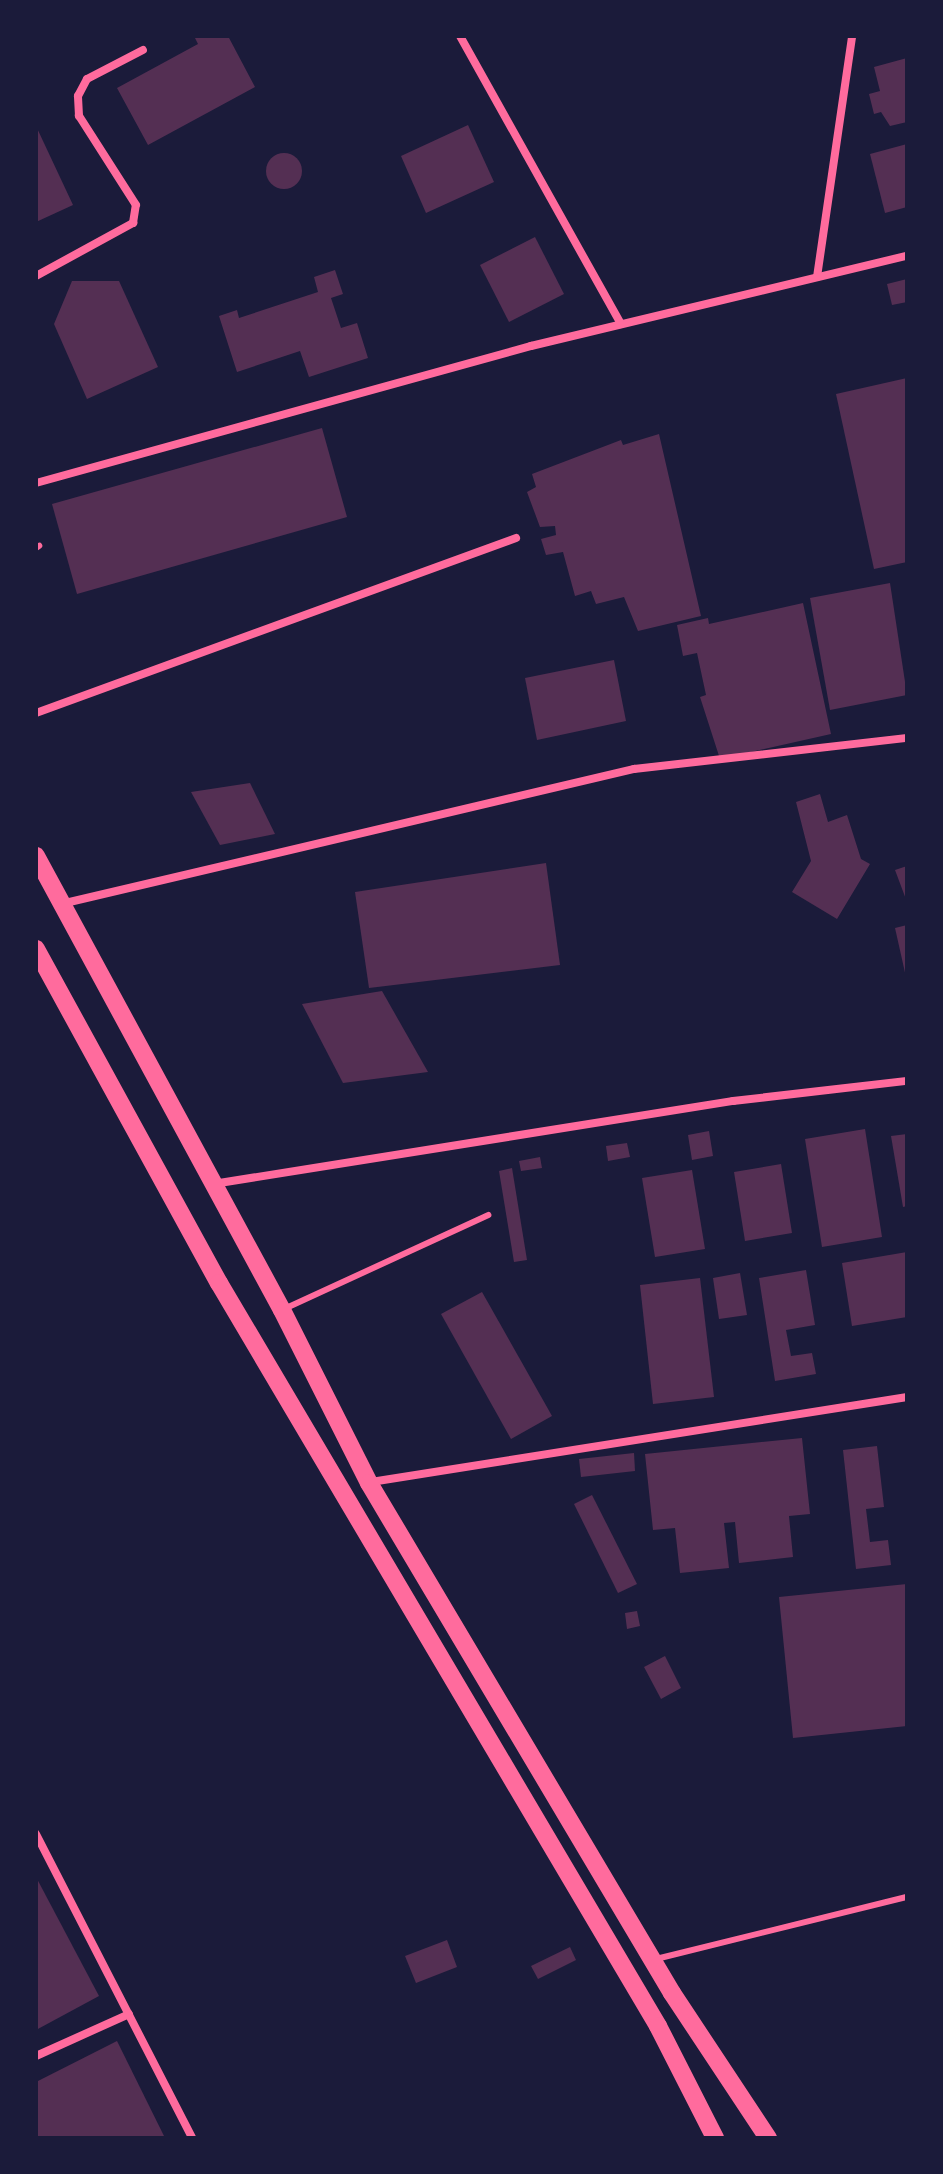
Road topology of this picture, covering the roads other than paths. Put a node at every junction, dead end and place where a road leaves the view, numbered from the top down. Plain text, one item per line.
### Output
1 (460, 36) edge
2 (852, 36) edge
3 (143, 50) dead end
4 (907, 256) edge
5 (36, 276) edge
6 (817, 277) junction
7 (621, 324) junction
8 (36, 483) edge
9 (516, 538) dead end
10 (36, 713) edge
11 (907, 738) edge
12 (36, 856) edge
13 (61, 904) junction
14 (36, 949) edge
15 (907, 1081) edge
16 (212, 1184) junction
17 (488, 1215) dead end
18 (282, 1310) junction
19 (907, 1397) edge
20 (369, 1483) junction
21 (36, 1834) edge
22 (907, 1897) edge
23 (652, 1960) junction
24 (129, 2014) junction
25 (36, 2056) edge
26 (192, 2138) edge
27 (715, 2138) edge
28 (768, 2138) edge

1 - 7 street
2 - 6 street
3 - 5 street
4 - 6 street
6 - 7 street
7 - 8 street
9 - 10 street
11 - 13 street
12 - 13 main road
13 - 16 main road
14 - 27 main road
15 - 16 street
16 - 18 main road
17 - 18 lane
18 - 20 main road
19 - 20 street
20 - 23 main road
21 - 24 street
22 - 23 lane
23 - 28 main road
24 - 25 street
24 - 26 street

